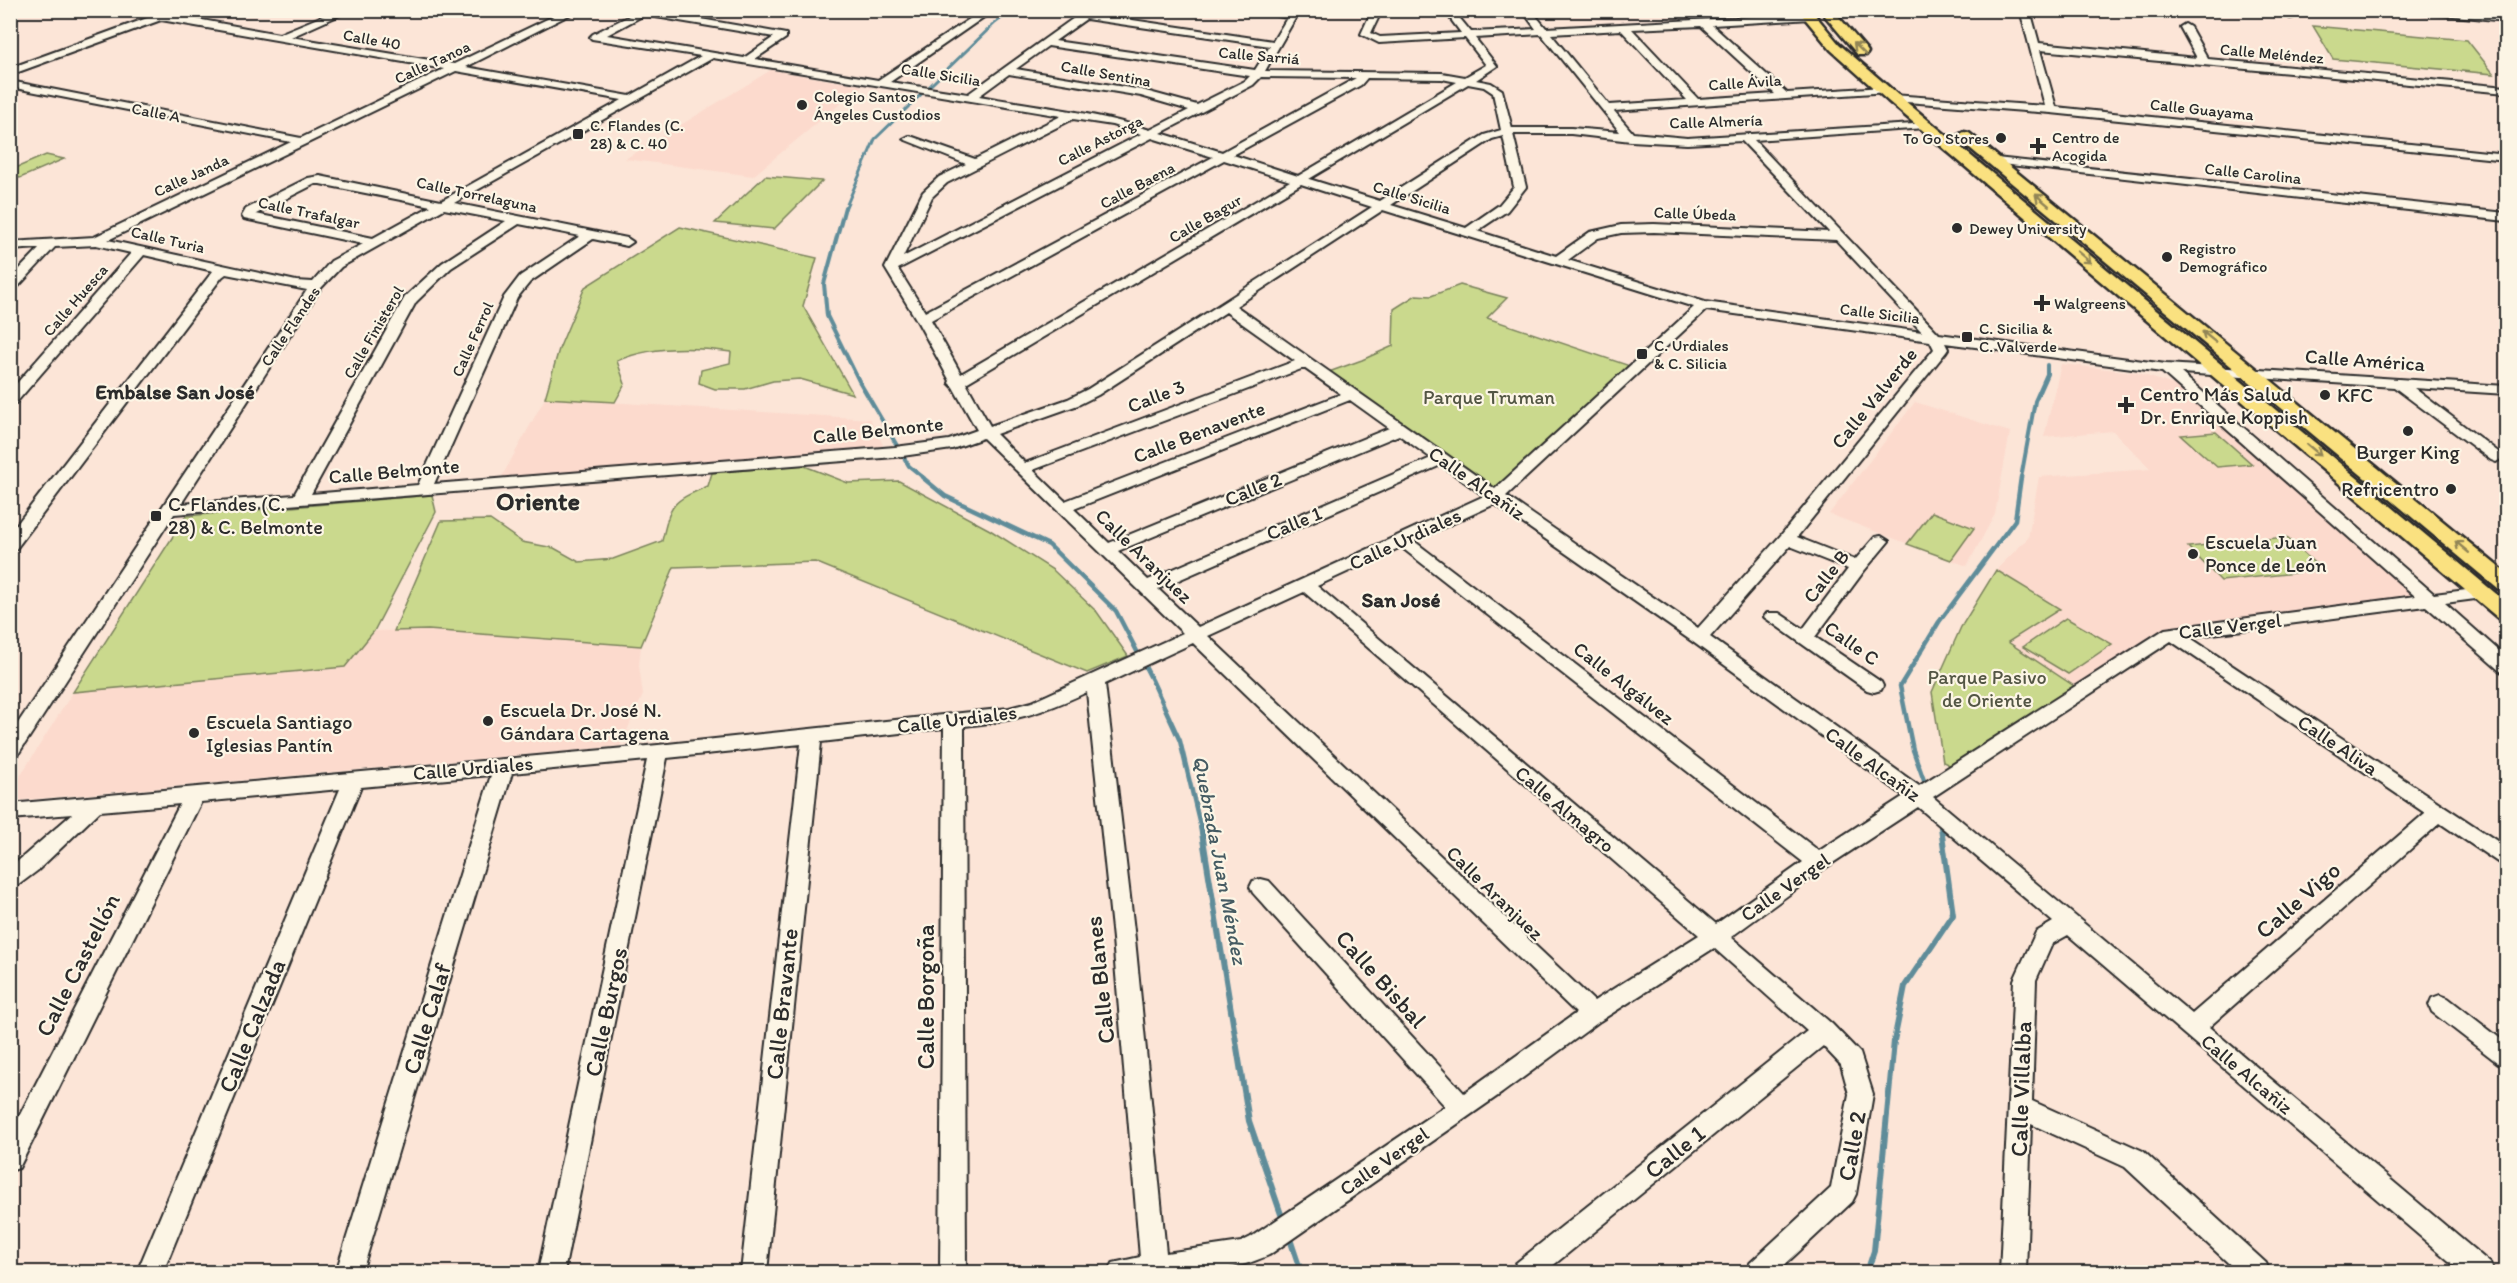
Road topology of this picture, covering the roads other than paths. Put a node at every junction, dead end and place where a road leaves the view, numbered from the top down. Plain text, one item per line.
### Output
1 (135, 10) edge
2 (347, 10) edge
3 (575, 10) edge
4 (628, 10) edge
5 (990, 10) edge
6 (1256, 10) edge
7 (1377, 10) edge
8 (1448, 10) edge
9 (1526, 10) edge
10 (1826, 10) edge
11 (2025, 10) edge
12 (2422, 10) edge
13 (644, 12) edge
14 (1088, 13) edge
15 (1295, 13) edge
16 (1806, 14) edge
17 (2488, 14) edge
18 (160, 17) junction
19 (2506, 18) edge
20 (1703, 22) junction
21 (1624, 27) junction
22 (2185, 27) dead end
23 (1544, 31) junction
24 (1468, 35) junction
25 (596, 36) junction
26 (279, 38) junction
27 (584, 40) dead end
28 (1047, 43) junction
29 (1276, 44) junction
30 (2034, 46) junction
31 (713, 54) junction
32 (747, 60) junction
33 (2204, 62) junction
34 (455, 68) junction
35 (1007, 71) junction
36 (10, 72) edge
37 (1258, 74) junction
38 (1364, 75) junction
39 (1469, 80) junction
40 (882, 82) junction
41 (10, 84) edge
42 (2506, 90) edge
43 (1888, 94) junction
44 (1784, 96) junction
45 (971, 97) junction
46 (630, 100) junction
47 (1917, 100) junction
48 (1695, 102) junction
49 (1608, 108) junction
50 (1198, 109) junction
51 (2051, 110) junction
52 (1074, 114) junction
53 (1941, 118) dead end
54 (1926, 124) junction
55 (1508, 131) junction
56 (1947, 132) junction
57 (1151, 133) junction
58 (1745, 137) junction
59 (1631, 138) junction
60 (909, 139) dead end
61 (301, 141) junction
62 (1224, 156) junction
63 (2506, 157) edge
64 (1996, 161) junction
65 (975, 163) junction
66 (320, 180) joint
67 (1300, 181) junction
68 (442, 204) junction
69 (1381, 205) junction
70 (2506, 217) edge
71 (517, 220) junction
72 (1467, 233) junction
73 (590, 235) junction
74 (1840, 236) junction
75 (96, 241) junction
76 (374, 242) junction
77 (627, 242) dead end
78 (51, 244) junction
79 (10, 246) edge
80 (143, 250) junction
81 (1557, 261) junction
82 (891, 268) junction
83 (224, 269) junction
84 (316, 286) junction
85 (10, 287) edge
86 (1227, 306) junction
87 (1703, 306) junction
88 (922, 319) junction
89 (1936, 339) junction
90 (1306, 362) junction
91 (2166, 368) junction
92 (2221, 372) junction
93 (2254, 374) junction
94 (956, 383) junction
95 (2398, 383) junction
96 (2506, 390) edge
97 (1351, 395) junction
98 (10, 401) edge
99 (1400, 429) junction
100 (986, 433) junction
101 (2496, 457) dead end
102 (1443, 459) junction
103 (1022, 469) junction
104 (424, 489) junction
105 (1496, 497) junction
106 (300, 499) junction
107 (1062, 507) junction
108 (168, 510) junction
109 (1787, 539) junction
110 (1403, 540) junction
111 (1881, 541) dead end
112 (10, 545) edge
113 (1106, 549) junction
114 (1858, 567) junction
115 (2506, 584) edge
116 (1306, 585) junction
117 (1145, 588) junction
118 (2483, 593) junction
119 (2431, 600) junction
120 (2506, 613) edge
121 (1773, 618) dead end
122 (2171, 633) junction
123 (1196, 635) junction
124 (1699, 638) junction
125 (1805, 638) junction
126 (2506, 667) edge
127 (1103, 679) junction
128 (1874, 687) dead end
129 (35, 713) junction
130 (954, 721) junction
131 (10, 726) edge
132 (812, 735) junction
133 (10, 751) edge
134 (658, 752) junction
135 (504, 765) junction
136 (354, 780) junction
137 (194, 795) junction
138 (1920, 797) junction
139 (93, 806) junction
140 (10, 812) edge
141 (2439, 813) junction
142 (2506, 857) edge
143 (1818, 862) junction
144 (10, 880) edge
145 (1261, 887) dead end
146 (2069, 923) junction
147 (1715, 936) junction
148 (2440, 1005) dead end
149 (1592, 1014) junction
150 (2192, 1028) junction
151 (1824, 1031) junction
152 (2506, 1056) edge
153 (1461, 1107) junction
154 (2020, 1107) junction
155 (16, 1138) edge
156 (10, 1160) edge
157 (1154, 1271) edge
158 (150, 1272) edge
159 (349, 1272) edge
160 (551, 1272) edge
161 (754, 1272) edge
162 (953, 1272) edge
163 (1122, 1272) edge
164 (1525, 1272) edge
165 (1760, 1272) edge
166 (2013, 1272) edge
167 (2257, 1272) edge
168 (2481, 1272) edge

1 - 18 street, Calle 40
2 - 26 street
3 - 34 street, Calle Tanoa
4 - 13 street
5 - 40 street
6 - 15 street
7 - 24 street
8 - 24 street
9 - 23 street
47 -> 10 main road
11 - 30 street
12 - 17 street
13 - 25 street
13 - 32 street
14 - 28 street
14 - 29 street
15 - 29 street, Calle Astorga
16 - 20 street
16 - 43 main road
17 - 19 street
18 - 26 street, Calle 40
18 - 36 street
20 - 21 street
20 - 44 street
21 - 23 street
21 - 48 street
22 - 33 street
23 - 24 street
23 - 49 street
24 - 39 street, Calle Bagur
25 - 27 street
25 - 31 street, Calle Sicilia
26 - 34 street, Calle 40
28 - 35 street
28 - 37 street, Calle Sarriá
29 - 37 street, Calle Astorga
30 - 33 street, Calle Meléndez
30 - 51 street
31 - 32 street, Calle Sicilia
31 - 46 street, Calle Flandes
32 - 40 street, Calle Sicilia
33 - 42 street, Calle Meléndez
34 - 46 street, Calle 40
34 - 61 street, Calle Tanoa
35 - 45 street
35 - 50 street, Calle Sentina
37 - 38 street, Calle Sarriá
37 - 50 street, Calle Astorga
38 - 39 street, Calle Sarriá
38 - 62 street, Calle Baena
39 - 55 street, Calle Sarriá
39 - 67 street, Calle Bagur
40 - 45 street, Calle Sicilia
41 - 61 street, Calle A
43 - 44 street, Calle Ávila
43 - 47 street, Calle Guayama
43 - 54 main road
44 - 48 street, Calle Ávila
45 - 52 street, Calle Sicilia
46 - 68 street, Calle Flandes
47 - 51 street, Calle Guayama
47 - 53 main road
48 - 49 street, Calle Ávila
49 - 59 street
50 - 57 street, Calle Astorga
51 - 63 street, Calle Guayama
52 - 57 street, Calle Sicilia
52 - 65 street
54 - 56 main road
54 - 58 street, Calle Almería
55 - 59 street, Calle Almería
55 - 69 street, Calle Belmonte
55 - 72 street
56 - 64 main road
56 -> 92 main road
57 - 62 street, Calle Sicilia
57 - 82 street, Calle Astorga
58 - 59 street, Calle Almería
58 - 74 street, Calle Valverde
60 - 65 street
61 - 75 street, Calle Janda
62 - 67 street, Calle Sicilia
62 - 88 street, Calle Baena
64 - 70 street, Calle Carolina
93 -> 64 main road
65 - 82 street
66 - 68 street, Calle Torrelaguna
66 - 76 street, Calle Trafalgar
67 - 69 street, Calle Sicilia
67 - 94 street, Calle Bagur
68 - 71 street, Calle Torrelaguna
68 - 76 street, Calle Flandes
69 - 72 street, Calle Sicilia
69 - 86 street, Calle Belmonte
71 - 73 street, Calle Torrelaguna
71 - 106 street, Calle Finisterol
72 - 81 street, Calle Sicilia
73 - 77 street, Calle Torrelaguna
73 - 104 street, Calle Ferrol
74 - 81 street, Calle Úbeda
74 - 89 street, Calle Valverde
75 - 78 street, Calle Turia
75 - 80 street, Calle Turia
76 - 84 street, Calle Flandes
78 - 79 street, Calle Turia
78 - 85 street
80 - 83 street, Calle Turia
80 - 98 street, Calle Huesca
81 - 87 street, Calle Sicilia
82 - 88 street, Calle Aranjuez
83 - 84 street, Calle Turia
83 - 112 street
84 - 108 street, Calle Flandes
86 - 90 street, Calle Alcañiz
86 - 100 street, Calle Belmonte
87 - 89 street, Calle Sicilia
87 - 105 street, Calle Urdiales
88 - 94 street, Calle Aranjuez
89 - 91 street, Calle Sicilia
89 - 109 street, Calle Valverde
90 - 97 street, Calle Alcañiz
90 - 103 street, Calle 3
91 - 92 street, Calle Sicilia
91 - 119 street
92 - 93 street, Calle América
92 -> 118 main road
93 - 95 street, Calle América
115 -> 93 main road
94 - 100 street, Calle Aranjuez
95 - 96 street, Calle América
95 - 101 street
97 - 99 street, Calle Alcañiz
97 - 107 street, Calle Benavente
99 - 102 street, Calle Alcañiz
99 - 113 street, Calle 2
100 - 103 street, Calle Aranjuez
100 - 104 street, Calle Belmonte
102 - 105 street, Calle Alcañiz
102 - 117 street, Calle 1
103 - 107 street, Calle Aranjuez
104 - 106 street, Calle Belmonte
105 - 110 street, Calle Urdiales
105 - 124 street, Calle Alcañiz
106 - 108 street, Calle Belmonte
107 - 113 street, Calle Aranjuez
108 - 129 street, Calle Flandes
109 - 114 street
109 - 124 street, Calle Valverde
110 - 116 street, Calle Urdiales
110 - 143 street, Calle Algálvez
111 - 114 street, Calle B
113 - 117 street, Calle Aranjuez
114 - 125 street, Calle B
116 - 123 street, Calle Urdiales
116 - 147 street, Calle Almagro
117 - 123 street, Calle Aranjuez
118 - 119 street, Calle Vergel
118 - 120 main road
119 - 122 street, Calle Vergel
119 - 126 street
121 - 125 street, Calle C
122 - 138 street, Calle Vergel
122 - 141 street, Calle Aliva
123 - 127 street, Calle Urdiales
123 - 149 street, Calle Aranjuez
124 - 138 street, Calle Alcañiz
125 - 128 street, Calle C
127 - 130 street, Calle Urdiales
127 - 157 street, Calle Blanes
129 - 131 street
129 - 133 street, Calle Flandes
130 - 132 street, Calle Urdiales
130 - 162 street, Calle Borgoña
132 - 134 street, Calle Urdiales
132 - 161 street, Calle Bravante
134 - 135 street, Calle Urdiales
134 - 160 street, Calle Burgos
135 - 136 street, Calle Urdiales
135 - 159 street, Calle Calaf
136 - 137 street, Calle Urdiales
136 - 158 street, Calle Calzada
137 - 139 street, Calle Urdiales
137 - 155 street, Calle Castellón
138 - 143 street, Calle Vergel
138 - 146 street, Calle Alcañiz
139 - 140 street, Calle Urdiales
139 - 144 street
141 - 142 street, Calle Aliva
141 - 150 street, Calle Vigo
143 - 147 street, Calle Vergel
145 - 153 street, Calle Bisbal
146 - 150 street, Calle Alcañiz
146 - 154 street, Calle Villalba
147 - 149 street, Calle Vergel
147 - 151 street, Calle Almagro
148 - 152 street
149 - 153 street, Calle Vergel
150 - 168 street, Calle Alcañiz
151 - 164 street, Calle 1
151 - 165 street, Calle 2
153 - 157 street, Calle Vergel
154 - 166 street, Calle Villalba
154 - 167 street
155 - 156 street, Calle Castellón
157 - 163 street, Calle Vergel

